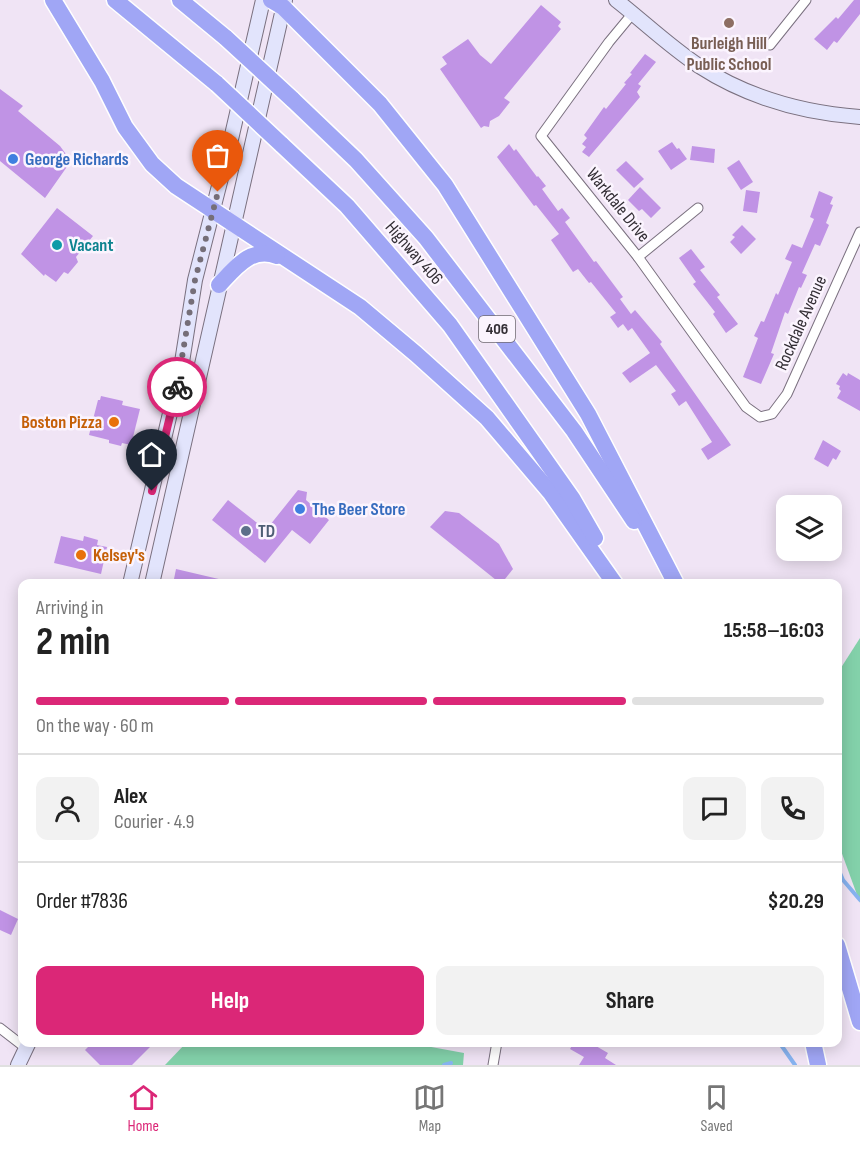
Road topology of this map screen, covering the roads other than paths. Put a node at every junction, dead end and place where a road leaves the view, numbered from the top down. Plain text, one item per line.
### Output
1 (53, 0) edge
2 (116, 0) edge
3 (180, 0) edge
4 (263, 0) edge
5 (616, 0) edge
6 (806, 0) edge
7 (280, 2) edge
8 (633, 13) junction
9 (771, 45) dead end
10 (860, 117) edge
11 (698, 208) dead end
12 (213, 211) junction
13 (233, 223) junction
14 (860, 232) edge
15 (638, 257) junction
16 (289, 260) junction
17 (219, 285) junction
18 (760, 417) joint
19 (131, 579) edge
20 (153, 579) edge
21 (611, 579) edge
22 (619, 579) edge
23 (671, 579) edge
24 (671, 579) edge
25 (842, 961) edge
26 (860, 1020) edge
27 (0, 1028) edge
28 (18, 1040) edge
29 (27, 1047) edge
30 (496, 1047) edge
31 (814, 1047) edge
32 (18, 1065) edge
33 (493, 1065) edge
34 (818, 1065) edge

1 - 12 highway
2 - 22 highway, Highway 406 / 406, bridge
3 - 23 highway, Highway 406 / 406, bridge
4 - 12 main road
5 - 8 main road
6 - 9 street
7 - 13 main road
7 - 24 highway
8 - 10 main road
8 - 15 street, Warkdale Drive
11 - 15 street
12 - 13 highway
12 - 19 main road
13 - 16 highway
13 - 17 main road
14 - 18 street, Rockdale Avenue
15 - 18 street, Warkdale Drive
16 - 17 highway
16 - 21 highway
17 - 20 main road
25 - 26 highway
27 - 28 street
29 - 32 main road
30 - 33 street
31 - 34 highway

